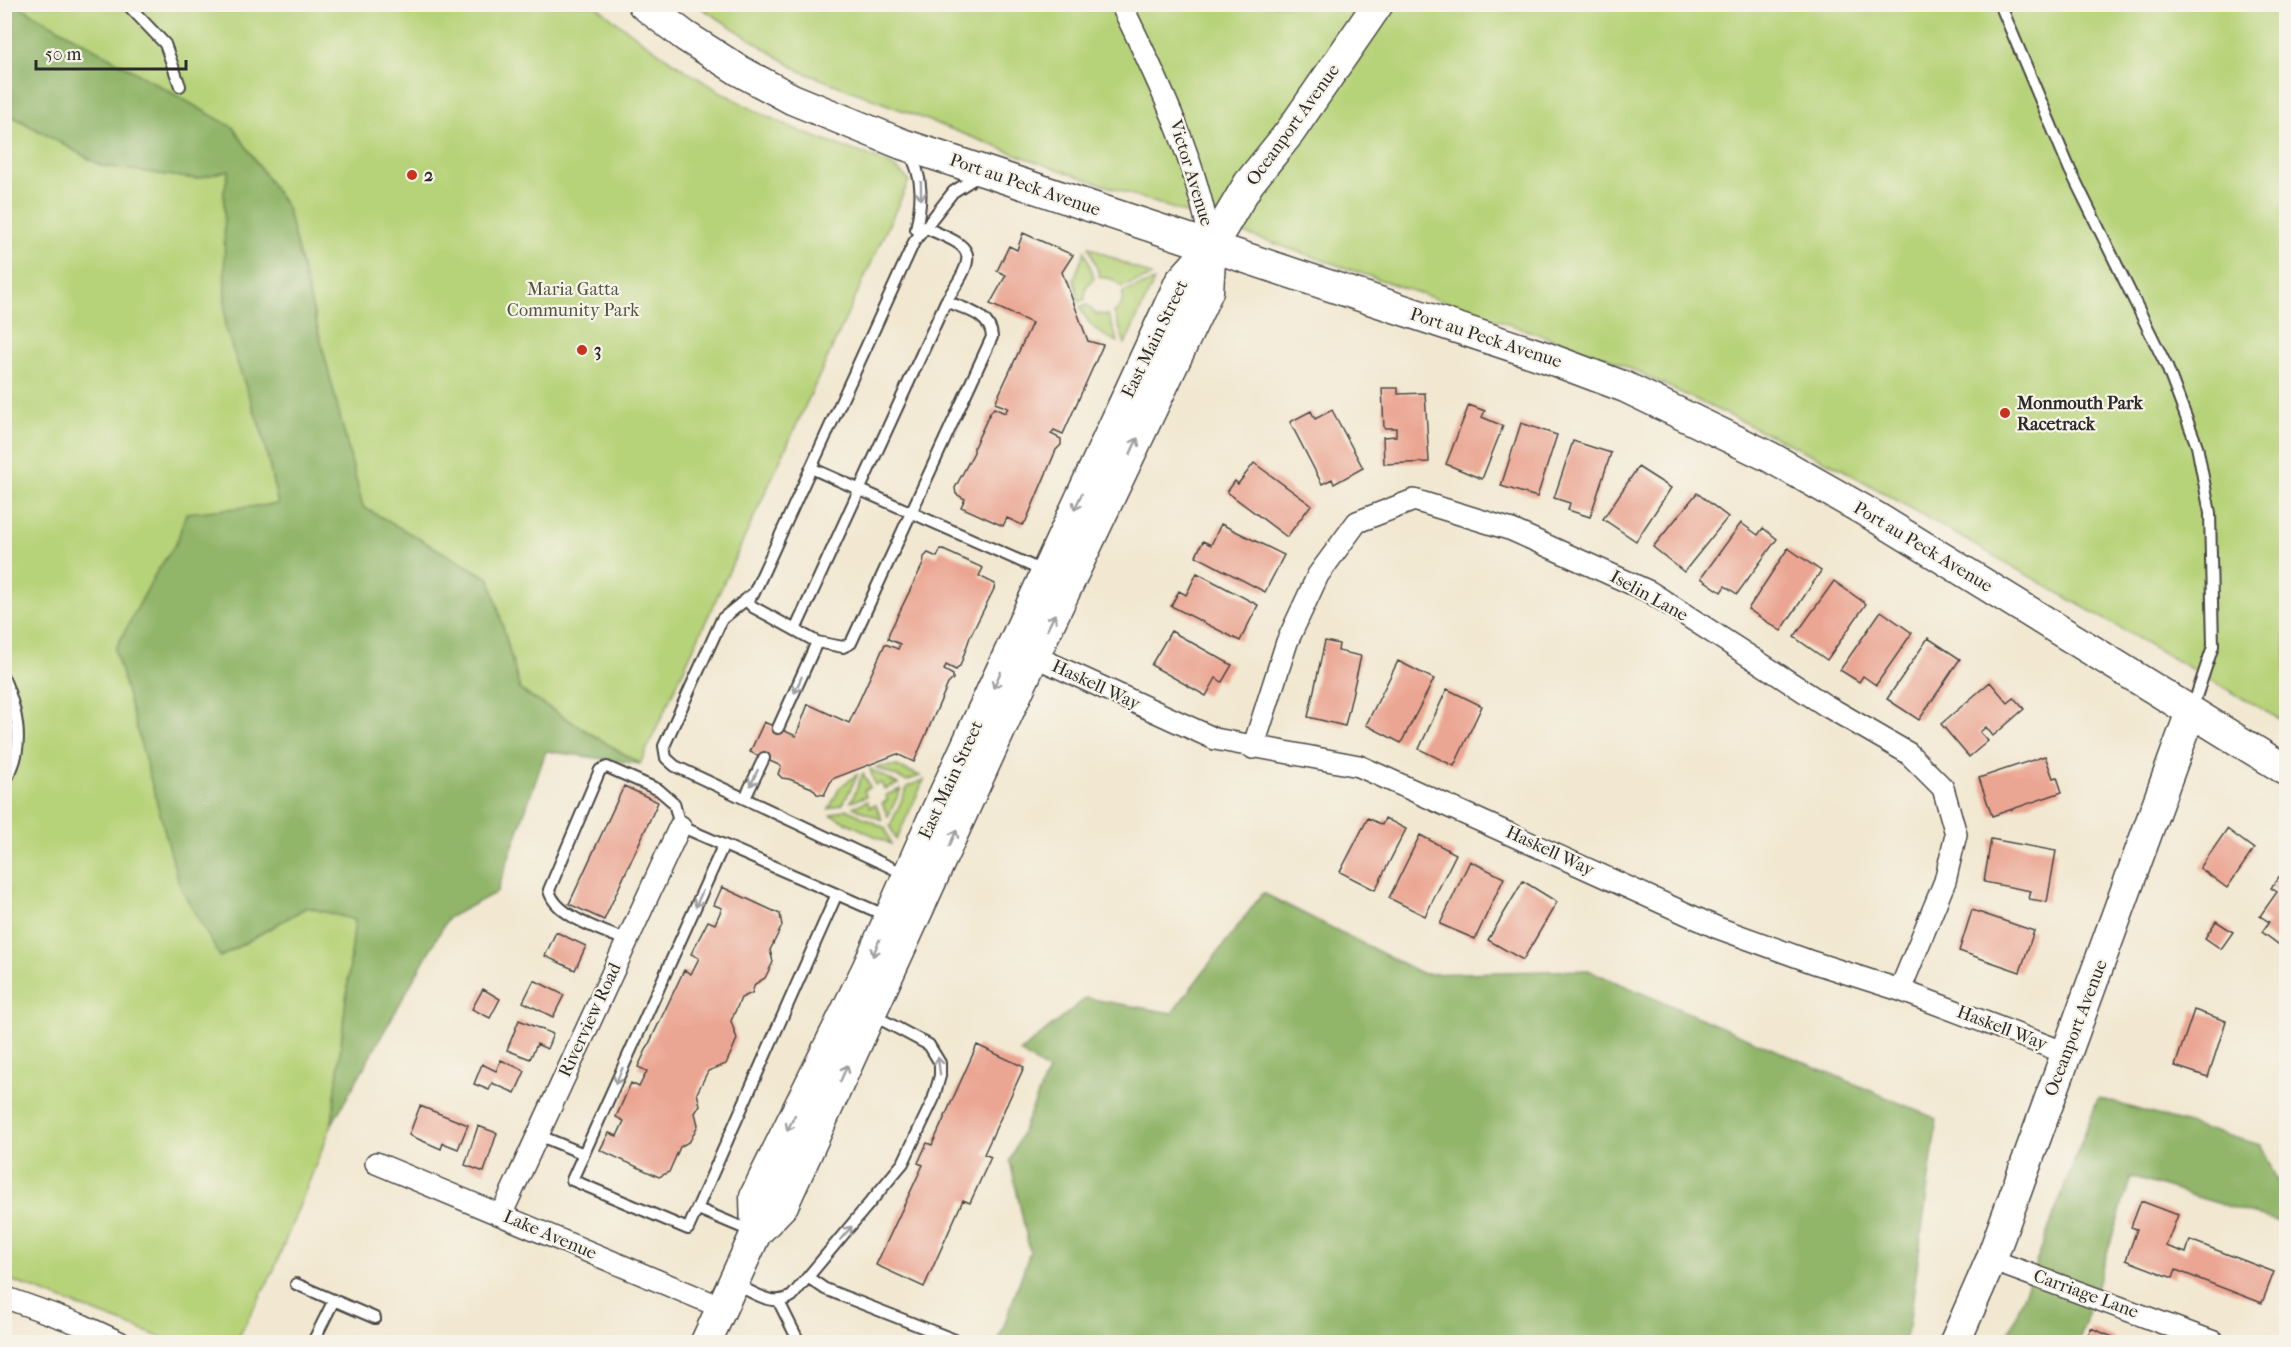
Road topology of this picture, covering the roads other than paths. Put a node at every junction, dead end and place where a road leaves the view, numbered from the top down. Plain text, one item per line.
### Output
1 (127, 4) edge
2 (643, 4) edge
3 (1106, 4) edge
4 (1121, 4) edge
5 (1378, 4) edge
6 (2000, 4) edge
7 (180, 86) dead end
8 (1168, 99) junction
9 (902, 144) junction
10 (987, 172) junction
11 (947, 198) junction
12 (921, 226) junction
13 (950, 238) junction
14 (1211, 247) junction
15 (946, 301) junction
16 (811, 468) junction
17 (861, 489) junction
18 (912, 512) junction
19 (1046, 572) junction
20 (746, 600) junction
21 (795, 630) junction
22 (817, 642) junction
23 (1034, 656) junction
24 (4, 679) edge
25 (2191, 712) junction
26 (778, 728) dead end
27 (1253, 748) junction
28 (764, 758) dead end
29 (2286, 770) edge
30 (4, 782) edge
31 (745, 798) junction
32 (680, 826) junction
33 (723, 846) junction
34 (907, 875) junction
35 (836, 896) junction
36 (901, 921) junction
37 (627, 941) junction
38 (1900, 990) junction
39 (871, 1014) junction
40 (2066, 1053) junction
41 (538, 1135) junction
42 (584, 1154) junction
43 (376, 1163) dead end
44 (698, 1209) junction
45 (501, 1215) junction
46 (756, 1233) junction
47 (1991, 1260) junction
48 (809, 1278) junction
49 (296, 1284) dead end
50 (729, 1296) junction
51 (4, 1297) edge
52 (334, 1300) junction
53 (779, 1302) junction
54 (375, 1318) dead end
55 (2200, 1340) edge
56 (119, 1342) edge
57 (313, 1342) edge
58 (706, 1342) edge
59 (799, 1342) edge
60 (960, 1342) edge
61 (1955, 1342) edge

1 - 7 lane
2 - 9 main road, Port au Peck Avenue
3 - 8 street, Victor Avenue
4 - 8 street, Victor Avenue
5 - 14 main road, Oceanport Avenue
6 - 25 lane
8 - 14 street, Victor Avenue
9 - 10 main road, Port au Peck Avenue
9 -> 12 lane
10 - 11 lane
10 - 14 main road, Port au Peck Avenue
11 - 12 lane
11 - 13 lane
12 - 13 lane
12 - 16 lane
13 - 15 lane
14 -> 19 main road, East Main Street
23 -> 14 main road, East Main Street
14 - 25 main road, Port au Peck Avenue
15 - 17 lane
15 - 18 lane
16 - 17 lane
16 - 20 lane
17 - 18 lane
17 - 21 lane
18 - 19 lane
18 - 22 lane
19 -> 34 main road, East Main Street
20 - 21 lane
20 - 31 lane
21 - 22 lane
22 -> 26 lane
23 - 27 street, Haskell Way
36 -> 23 main road, East Main Street
24 - 30 lane
25 - 29 main road, Port au Peck Avenue
25 - 40 main road, Oceanport Avenue
27 - 38 street, Haskell Way
27 - 38 street, Iselin Lane
28 -> 31 lane
31 - 34 lane
32 - 33 lane
32 - 37 street, Riverview Road
32 - 37 lane
33 - 35 lane
33 -> 42 lane
34 - 36 main road, East Main Street
35 - 36 lane
35 - 44 lane
36 - 39 main road, East Main Street
36 -> 46 main road, East Main Street
37 - 41 street, Riverview Road
38 - 40 street, Haskell Way
46 -> 39 main road, East Main Street
48 -> 39 lane
40 - 47 main road, Oceanport Avenue
41 - 42 lane
41 - 45 street, Riverview Road
42 - 44 lane
43 - 45 street, Lake Avenue
44 - 46 lane
45 - 50 street, Lake Avenue
46 - 50 main road, East Main Street
47 - 55 street, Carriage Lane
47 - 61 main road, Oceanport Avenue
48 - 53 lane
48 - 60 lane
49 - 52 lane
50 - 53 lane
50 - 58 main road, East Main Street
51 - 56 street
52 - 54 lane
52 - 57 lane
53 - 59 lane

